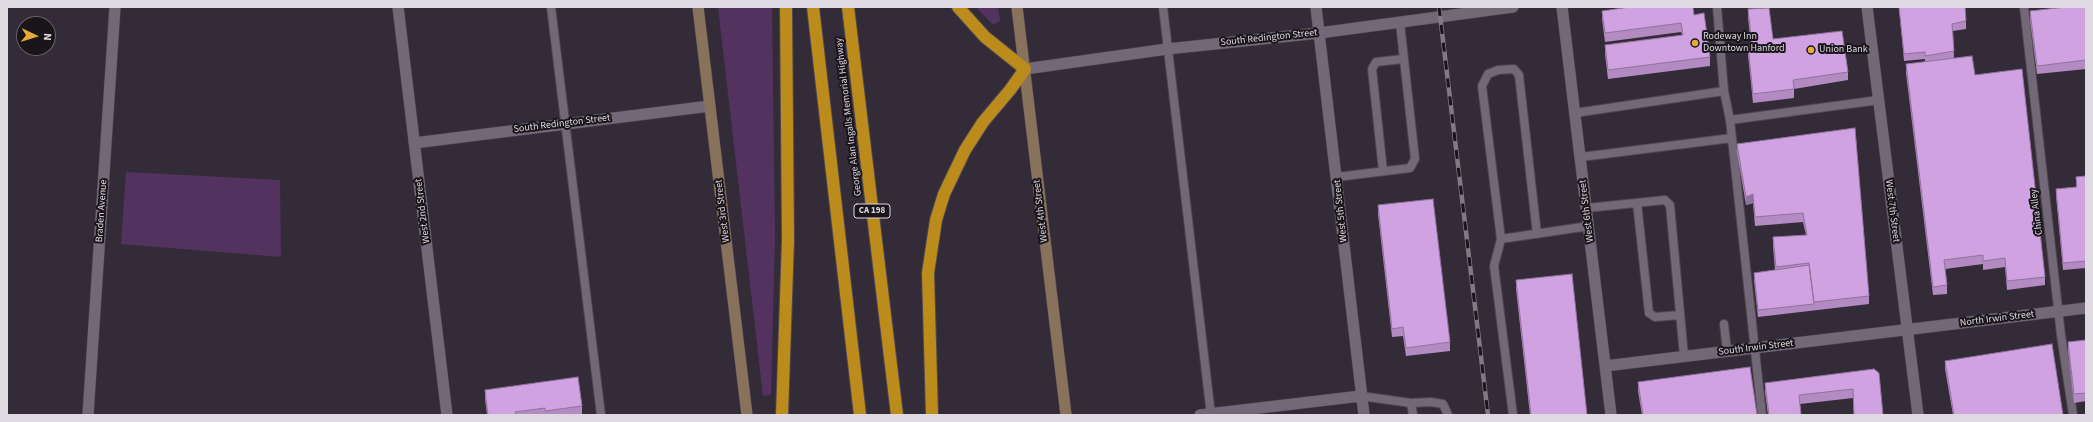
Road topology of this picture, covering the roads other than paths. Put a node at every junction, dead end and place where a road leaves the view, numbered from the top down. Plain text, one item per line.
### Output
1 (115, 7) edge
2 (398, 7) edge
3 (551, 7) edge
4 (698, 7) edge
5 (786, 7) edge
6 (813, 7) edge
7 (848, 7) edge
8 (958, 7) edge
9 (1017, 7) edge
10 (1163, 7) edge
11 (1316, 7) edge
12 (1512, 7) edge
13 (1562, 7) edge
14 (1717, 7) edge
15 (1867, 7) edge
16 (2024, 7) edge
17 (1400, 23) junction
18 (1319, 33) junction
19 (1167, 49) junction
20 (1403, 59) junction
21 (1024, 69) junction
22 (1724, 91) junction
23 (1879, 100) junction
24 (710, 106) junction
25 (1575, 112) junction
26 (1730, 120) junction
27 (565, 124) junction
28 (1732, 138) junction
29 (414, 143) junction
30 (1581, 157) junction
31 (1383, 171) junction
32 (1337, 177) junction
33 (1637, 203) junction
34 (1586, 208) junction
35 (1589, 226) junction
36 (1537, 234) junction
37 (1501, 239) junction
38 (2086, 308) edge
39 (2059, 312) junction
40 (1680, 315) junction
41 (1724, 324) dead end
42 (1907, 330) junction
43 (1754, 348) junction
44 (1727, 351) junction
45 (1684, 356) junction
46 (1605, 366) junction
47 (1361, 396) junction
48 (1412, 403) junction
49 (88, 415) edge
50 (447, 415) edge
51 (600, 415) edge
52 (747, 415) edge
53 (782, 415) edge
54 (860, 415) edge
55 (897, 415) edge
56 (932, 415) edge
57 (1066, 415) edge
58 (1207, 415) edge
59 (1364, 415) edge
60 (1413, 415) edge
61 (1448, 415) edge
62 (1513, 415) edge
63 (1611, 415) edge
64 (1762, 415) edge
65 (1918, 415) edge
66 (2073, 415) edge

1 - 49 street, Braden Avenue
2 - 29 street, West 2nd Street
3 - 27 lane
4 - 24 main road, West 3rd Street
5 - 53 highway
6 - 54 highway
7 - 55 highway, George Alan Ingalls Memorial Highway / CA 198
8 - 21 highway
9 - 21 main road, West 4th Street
10 - 19 lane
11 - 18 street, West 5th Street
12 - 17 street, South Redington Street
13 - 25 street, West 6th Street
14 - 22 lane
15 - 23 street, West 7th Street
16 - 39 lane, China Alley
17 - 18 street, South Redington Street
17 - 20 lane
18 - 19 street, South Redington Street
18 - 32 street, West 5th Street
19 - 21 street, South Redington Street
19 - 58 lane
20 - 31 lane
20 - 31 lane
21 - 56 highway
21 - 57 main road, West 4th Street
22 - 25 lane
22 - 26 lane
23 - 26 lane
23 - 42 street, West 7th Street
24 - 27 street, South Redington Street
24 - 52 main road, West 3rd Street
25 - 30 street, West 6th Street
26 - 28 lane
27 - 29 street, South Redington Street
27 - 51 lane
28 - 30 lane
28 - 43 lane
29 - 50 street, West 2nd Street
30 - 34 street, West 6th Street
31 - 32 lane
32 - 47 street, West 5th Street
33 - 34 lane
33 - 40 lane
33 - 40 lane
34 - 35 street, West 6th Street
35 - 36 lane
35 - 46 street, West 6th Street
36 - 37 lane
36 - 37 lane
37 - 62 lane
38 - 39 street, North Irwin Street
39 - 42 street, North Irwin Street
39 - 66 lane, China Alley
40 - 45 lane
41 - 44 lane
42 - 43 street, South Irwin Street
42 - 65 street, West 7th Street
43 - 44 street, South Irwin Street
43 - 64 lane
44 - 45 street, South Irwin Street
45 - 46 street, South Irwin Street
46 - 63 street, West 6th Street
47 - 48 lane
47 - 58 street
47 - 59 street, West 5th Street
48 - 60 lane
48 - 61 lane

